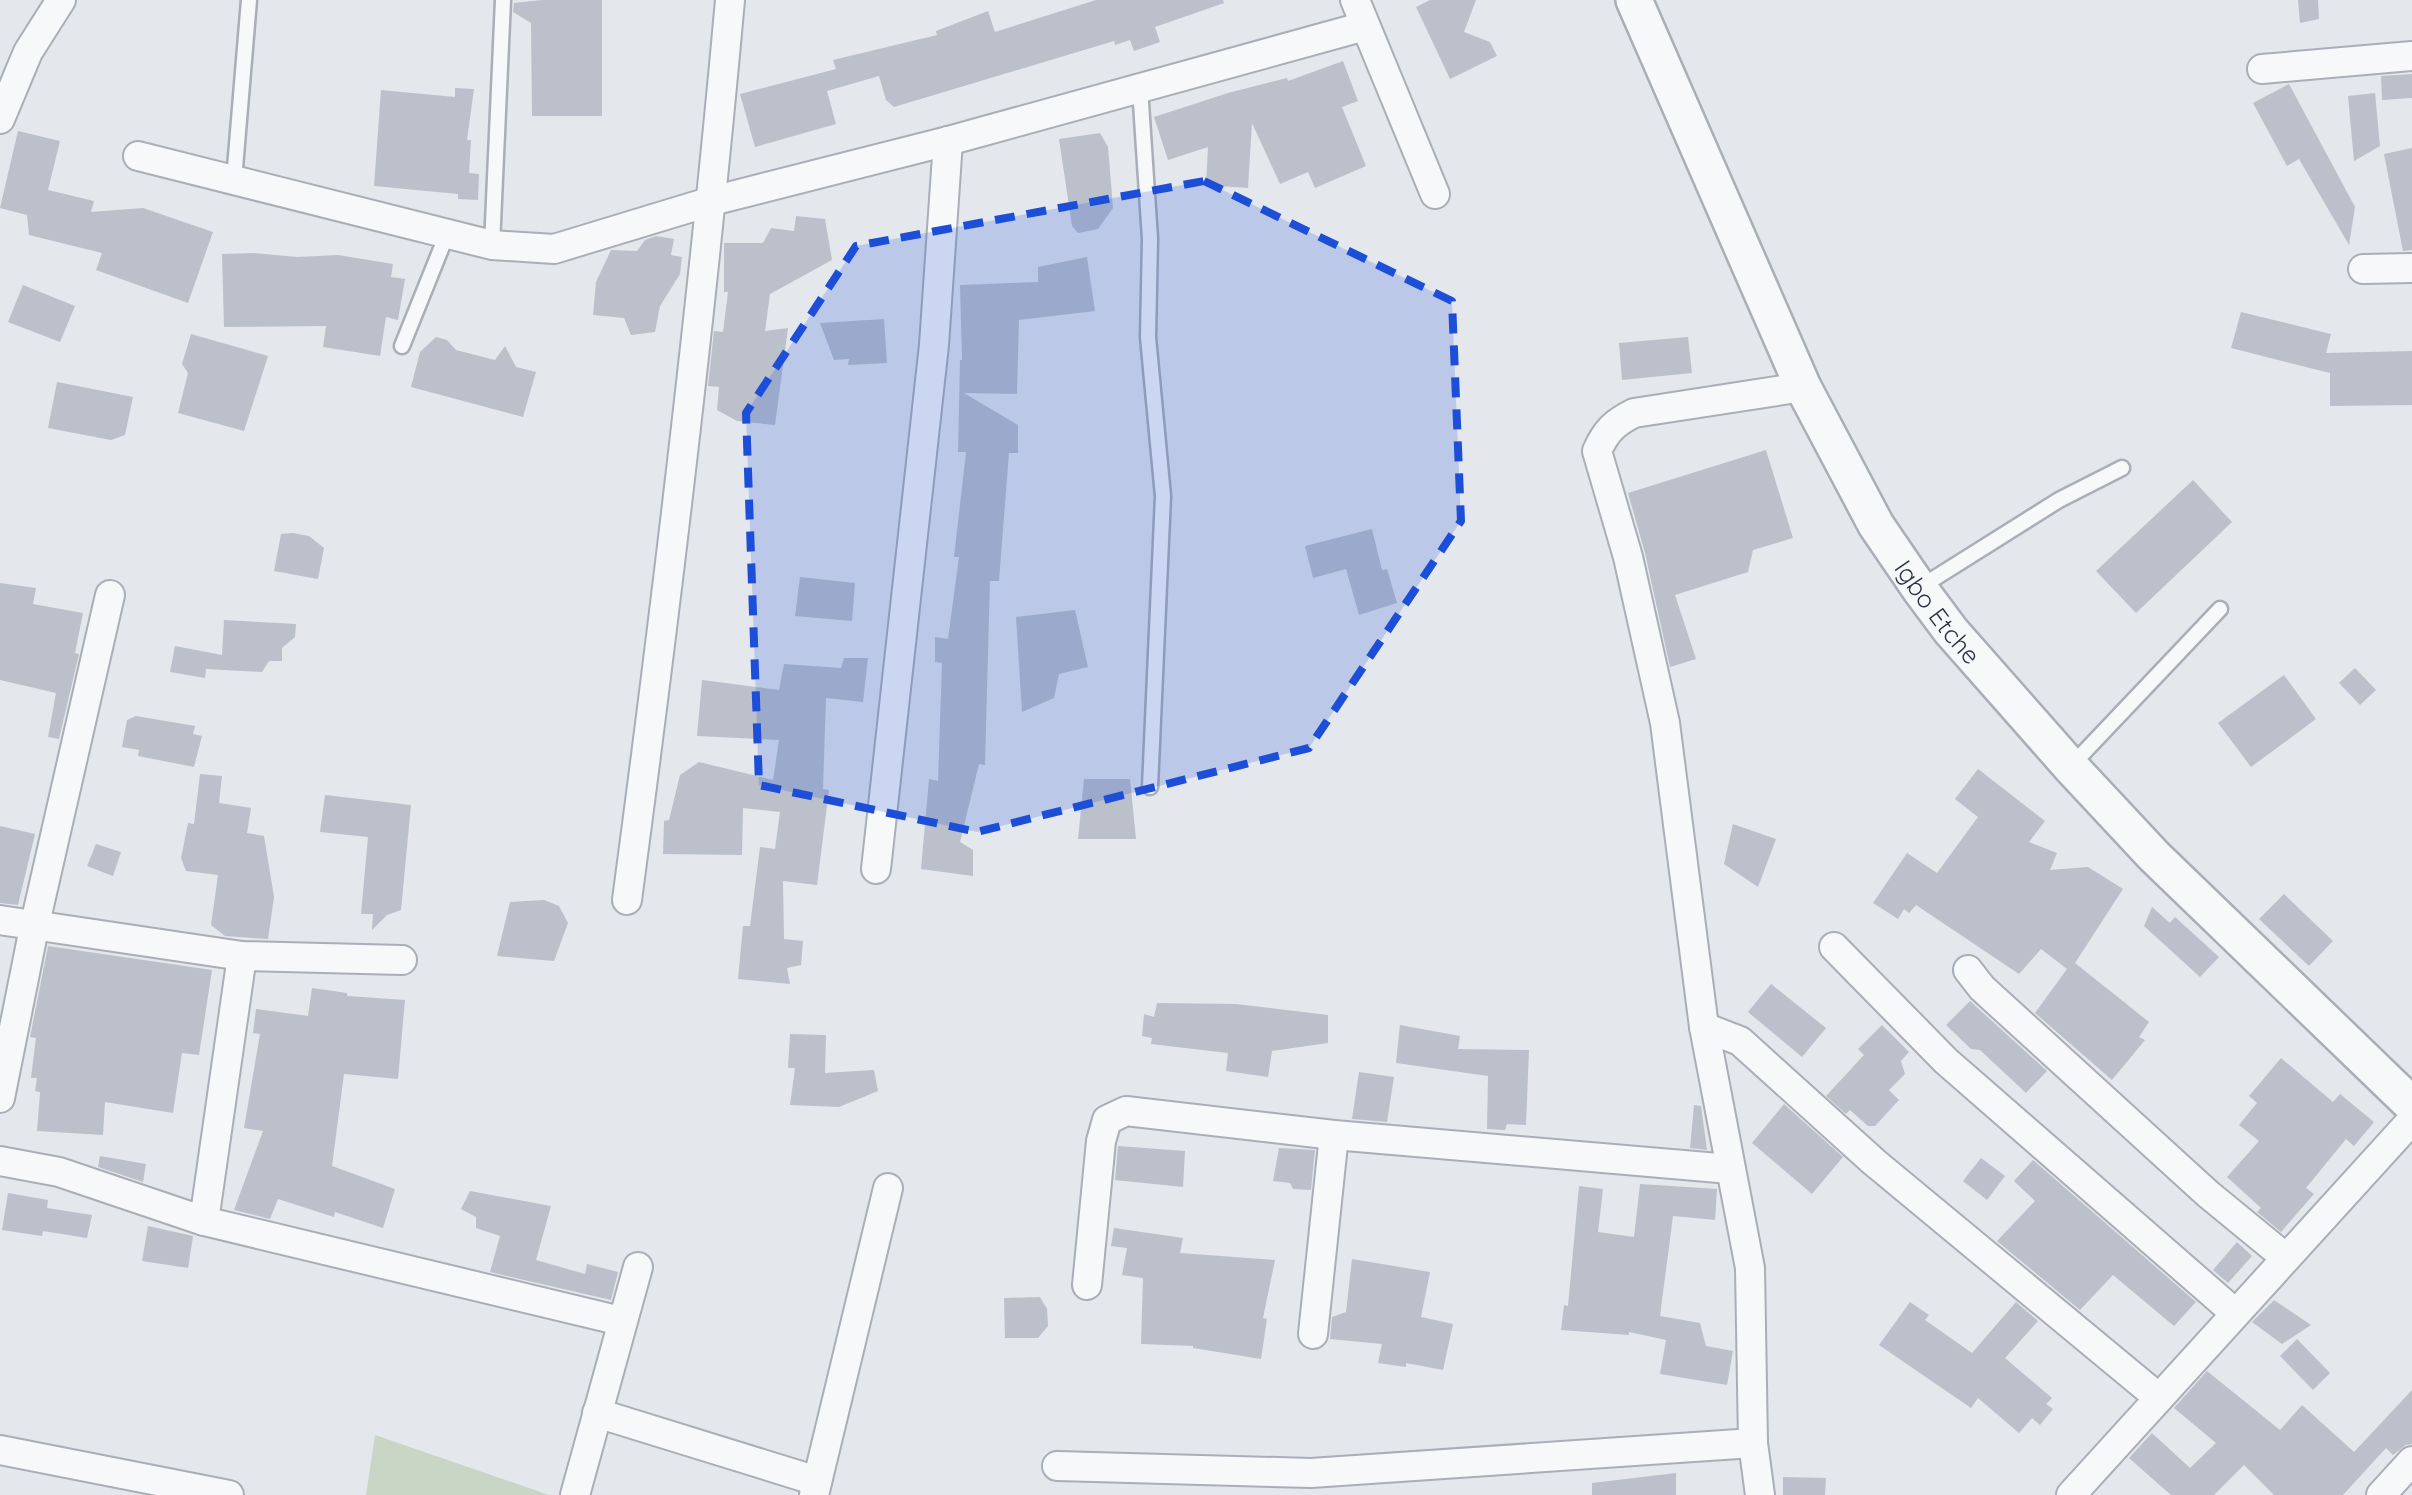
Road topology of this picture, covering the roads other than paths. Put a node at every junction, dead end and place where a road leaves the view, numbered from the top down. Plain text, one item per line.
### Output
1 (61, 0) edge
2 (249, 0) edge
3 (503, 0) edge
4 (730, 0) edge
5 (1634, 0) edge
6 (1360, 13) edge
7 (2412, 56) edge
8 (2262, 68) dead end
9 (1140, 88) junction
10 (0, 119) edge
11 (948, 141) junction
12 (138, 156) dead end
13 (234, 180) junction
14 (1435, 194) dead end
15 (712, 201) junction
16 (447, 234) junction
17 (492, 245) junction
18 (2412, 268) edge
19 (2363, 269) dead end
20 (402, 346) dead end
21 (1803, 387) junction
22 (2122, 468) dead end
23 (1919, 588) junction
24 (110, 595) dead end
25 (2220, 609) dead end
26 (2070, 766) junction
27 (1150, 786) dead end
28 (876, 868) dead end
29 (626, 900) dead end
30 (0, 920) edge
31 (34, 928) junction
32 (1834, 947) dead end
33 (242, 956) junction
34 (402, 960) dead end
35 (1968, 970) dead end
36 (1704, 1027) junction
37 (0, 1098) edge
38 (2412, 1104) edge
39 (2412, 1120) edge
40 (1334, 1135) junction
41 (0, 1161) edge
42 (1730, 1169) junction
43 (888, 1188) dead end
44 (204, 1222) junction
45 (2286, 1258) junction
46 (638, 1267) dead end
47 (1087, 1284) dead end
48 (2235, 1313) junction
49 (621, 1321) junction
50 (1313, 1334) dead end
51 (2159, 1398) junction
52 (597, 1412) junction
53 (1753, 1443) junction
54 (0, 1450) edge
55 (2412, 1462) edge
56 (1057, 1466) dead end
57 (1310, 1484) edge
58 (815, 1488) edge
59 (229, 1495) edge
60 (575, 1495) edge
61 (1760, 1495) edge
62 (2071, 1495) edge
63 (2381, 1495) edge

1 - 10 street
2 - 13 lane
3 - 17 lane
4 - 15 street
5 - 21 street, Igbo Etche
6 - 9 street
6 - 14 street
7 - 8 street
9 - 11 street
9 - 27 lane
11 - 15 street
11 - 28 street
12 - 13 street
13 - 16 street
15 - 17 street
15 - 29 street
16 - 17 street
16 - 20 lane
18 - 19 street
21 - 23 street, Igbo Etche
21 - 36 street
22 - 23 lane
23 - 26 street, Igbo Etche
24 - 31 street
25 - 26 lane
26 - 38 street, Igbo Etche
30 - 31 street
31 - 33 street
31 - 37 street
32 - 48 street
33 - 34 street
33 - 44 street
35 - 45 street
36 - 42 street
36 - 51 street
39 - 45 street
40 - 42 street
40 - 47 street
40 - 50 street
41 - 44 street
42 - 53 street
43 - 58 street
44 - 49 street
45 - 48 street
46 - 49 street
48 - 51 street
49 - 52 street
51 - 62 street
52 - 58 street
52 - 60 street
53 - 57 street
53 - 61 street
54 - 59 street
55 - 63 street
56 - 57 street

